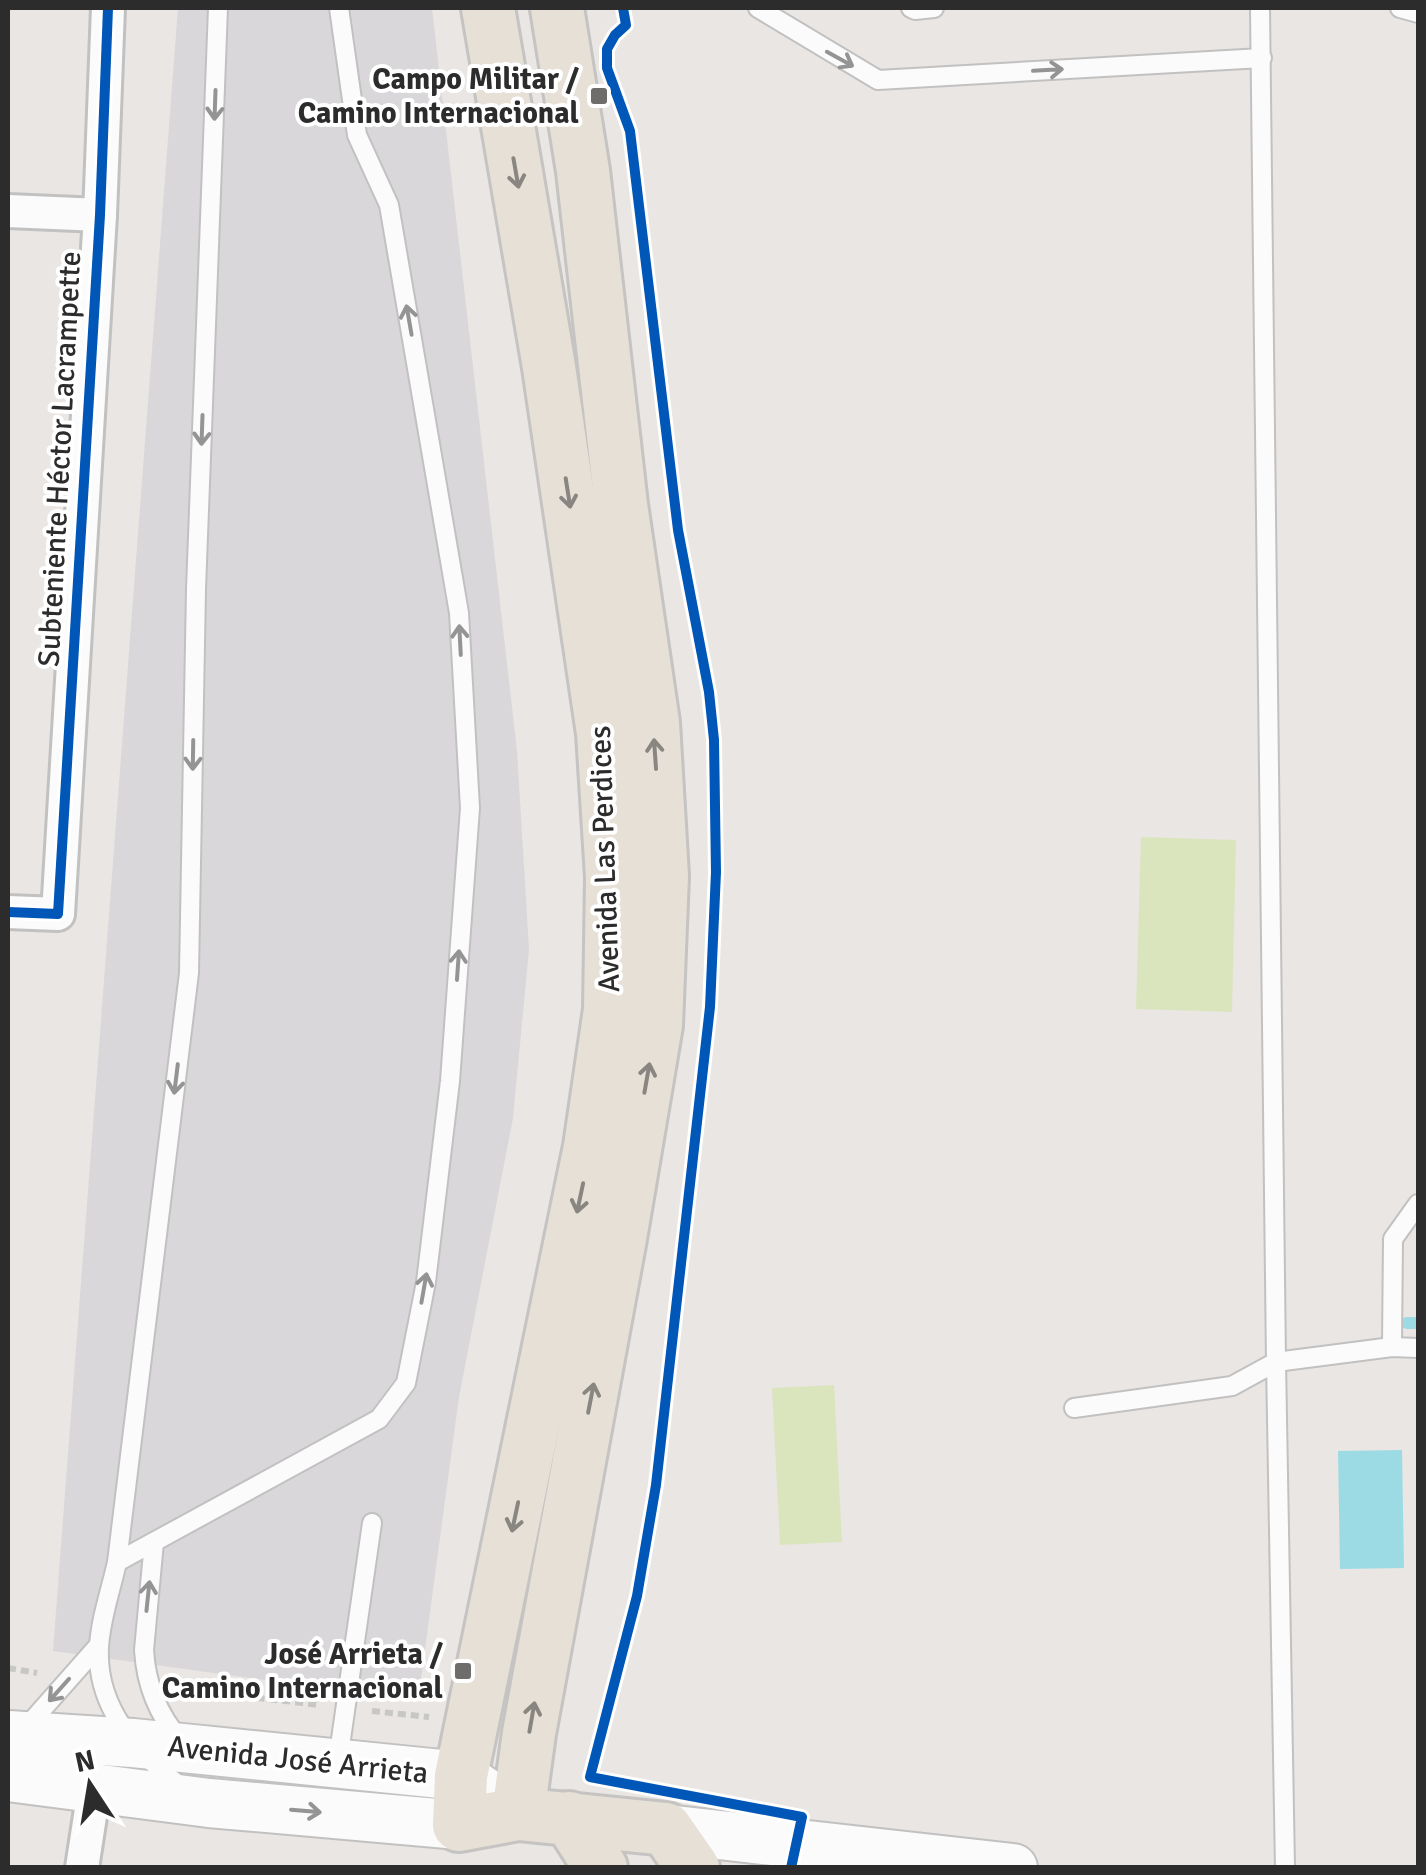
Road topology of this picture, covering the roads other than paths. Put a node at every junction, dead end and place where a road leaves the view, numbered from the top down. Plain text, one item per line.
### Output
1 (108, 8) edge
2 (218, 8) edge
3 (339, 8) edge
4 (488, 8) edge
5 (558, 8) edge
6 (758, 8) edge
7 (911, 8) edge
8 (934, 8) edge
9 (1260, 8) edge
10 (1400, 8) edge
11 (1418, 12) edge
12 (1262, 58) junction
13 (8, 211) edge
14 (100, 216) junction
15 (8, 912) edge
16 (1418, 1204) edge
17 (1392, 1347) junction
18 (1418, 1348) edge
19 (1276, 1362) junction
20 (1074, 1408) dead end
21 (372, 1523) dead end
22 (154, 1542) junction
23 (117, 1562) junction
24 (99, 1645) junction
25 (133, 1744) junction
26 (11, 1749) edge
27 (188, 1749) junction
28 (338, 1764) junction
29 (94, 1790) junction
30 (452, 1792) junction
31 (208, 1803) junction
32 (543, 1816) junction
33 (680, 1848) edge
34 (82, 1868) edge
35 (601, 1868) edge
36 (1013, 1868) edge
37 (1285, 1868) edge

1 - 14 street, Subteniente Héctor Lacrampette
2 -> 23 lane
22 -> 3 lane
4 -> 30 main road, Avenida Las Perdices
32 -> 5 main road, Avenida Las Perdices
6 -> 12 lane
7 - 8 lane
9 - 12 lane
10 - 11 lane
12 - 19 lane
13 - 14 street
14 - 15 street, Subteniente Héctor Lacrampette
16 - 17 lane
17 - 18 lane
17 - 19 lane
19 - 20 lane
19 - 37 lane
21 - 28 lane
22 - 23 lane
27 -> 22 lane
23 - 24 lane
24 - 25 lane
24 -> 26 lane
25 - 26 main road, Avenida José Arrieta
25 - 27 main road, Avenida José Arrieta
25 - 31 lane
26 - 29 main road, Avenida José Arrieta
27 - 28 main road, Avenida José Arrieta
28 - 30 main road, Avenida José Arrieta
29 - 31 main road, Avenida José Arrieta
29 - 34 street
31 -> 30 main road, Avenida José Arrieta
30 - 32 main road, Avenida José Arrieta
32 - 33 main road, Avenida José Arrieta
32 - 35 main road
33 - 36 main road, Avenida José Arrieta

